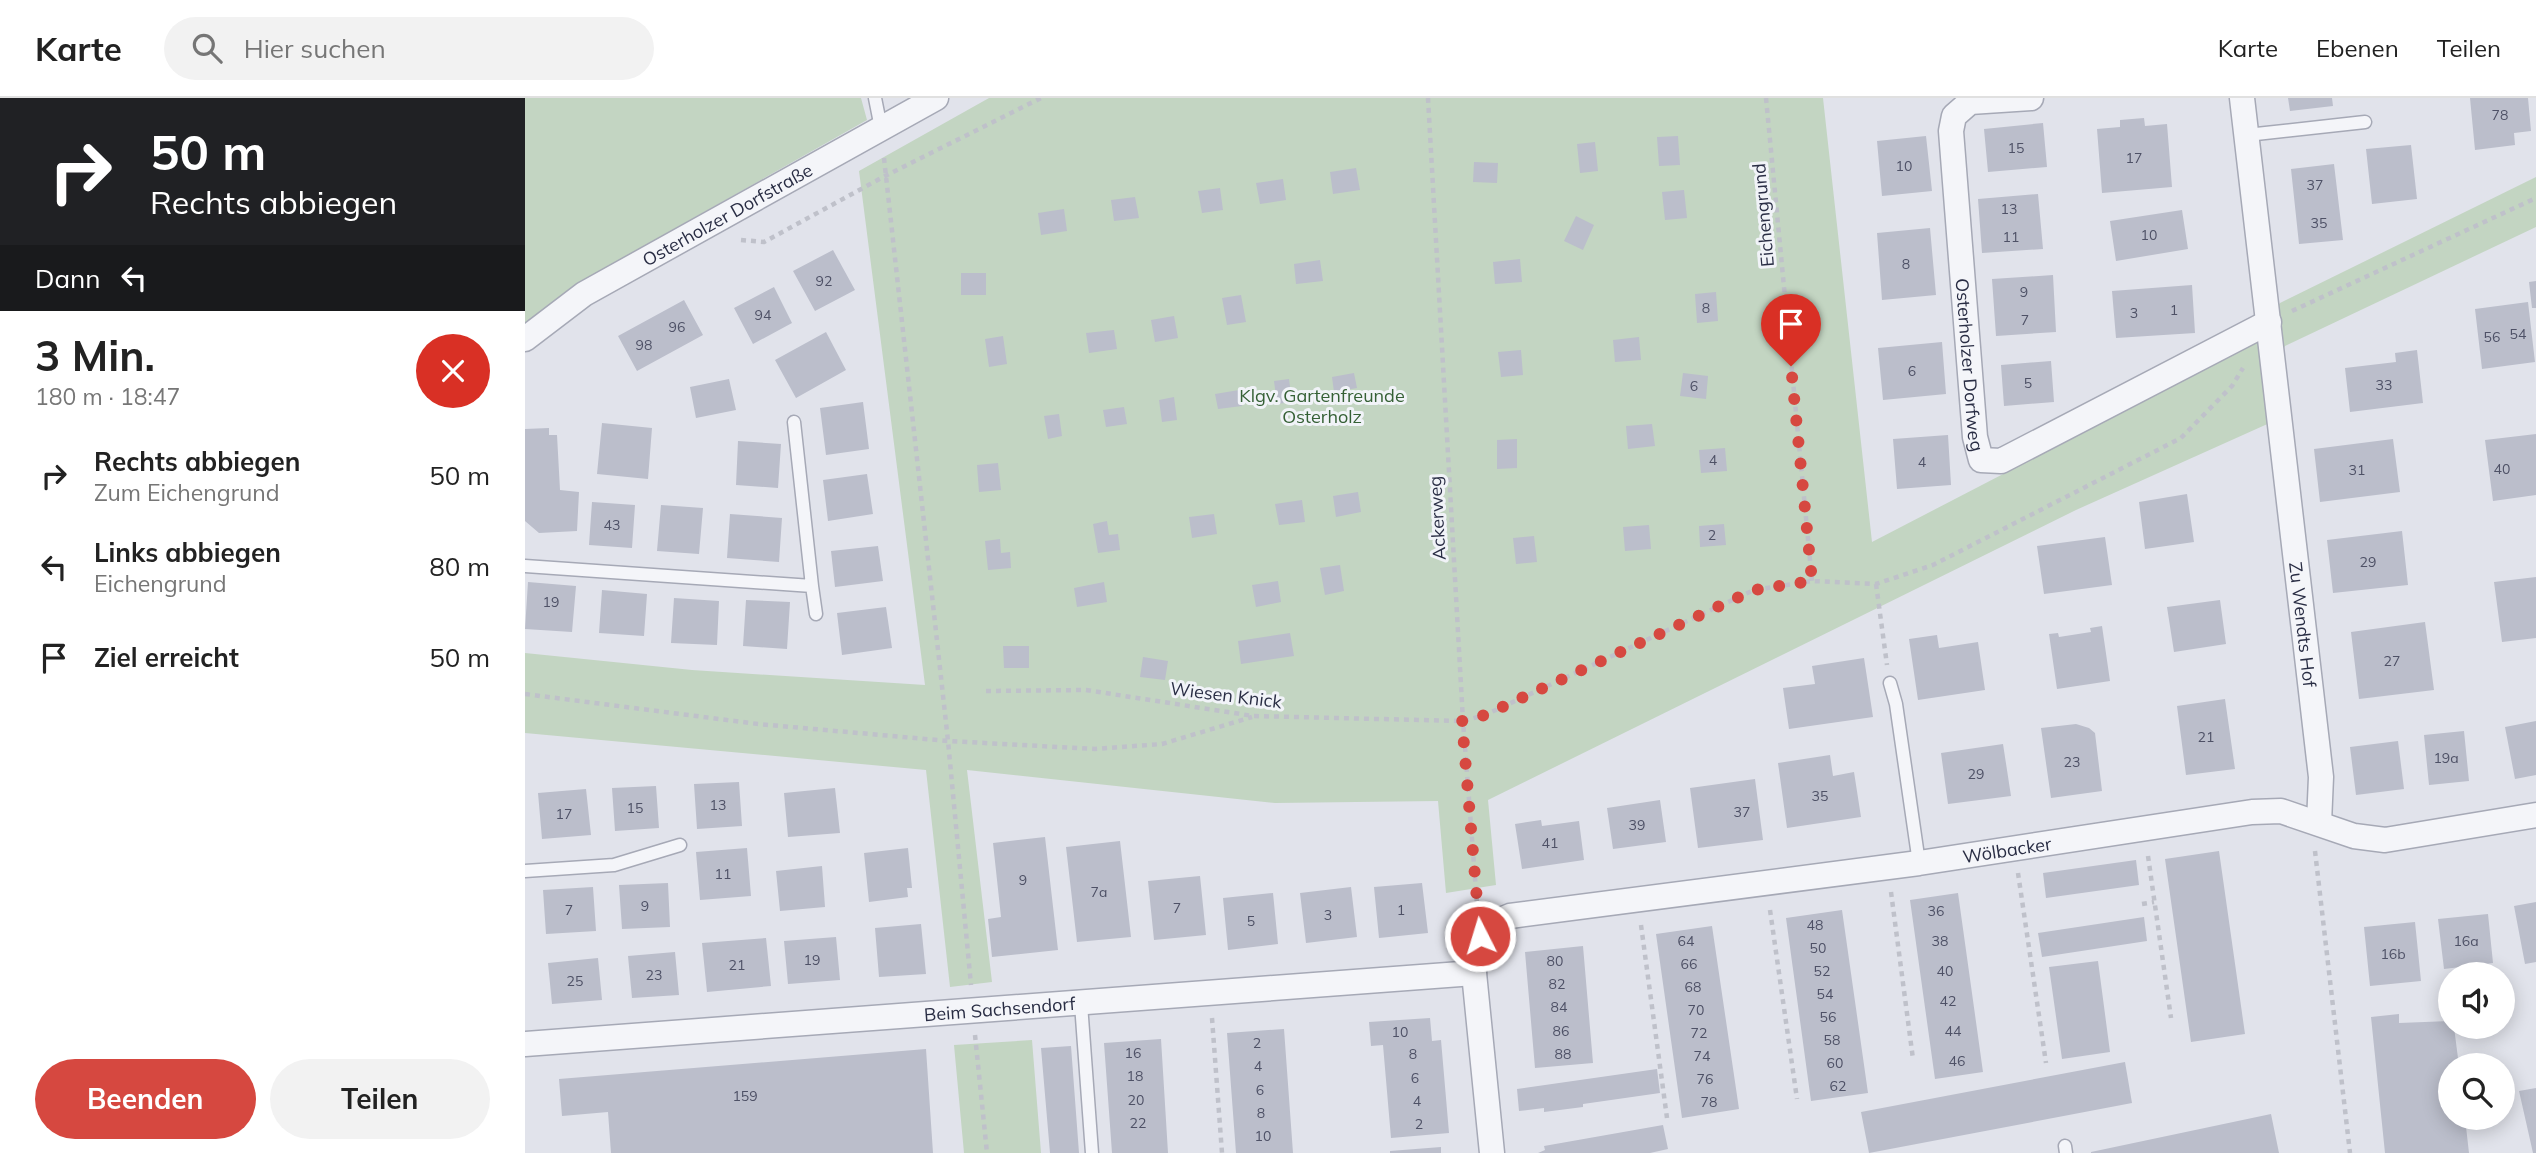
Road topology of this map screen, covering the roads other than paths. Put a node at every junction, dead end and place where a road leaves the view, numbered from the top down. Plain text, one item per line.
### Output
1 (875, 98) edge
2 (936, 98) edge
3 (2031, 98) edge
4 (2242, 98) edge
5 (2365, 122) dead end
6 (881, 128) junction
7 (2247, 135) junction
8 (2269, 322) junction
9 (525, 339) edge
10 (794, 422) dead end
11 (525, 566) edge
12 (812, 586) junction
13 (816, 614) dead end
14 (1890, 683) road end
15 (2536, 816) edge
16 (2319, 823) junction
17 (680, 845) dead end
18 (1919, 863) junction
19 (525, 871) edge
20 (1474, 973) junction
21 (1081, 1004) junction
22 (525, 1044) edge
23 (1092, 1153) edge
24 (1492, 1153) edge

1 - 6 lane
2 - 6 street, Osterholzer Dorfstraße
3 - 8 street, Osterholzer Dorfweg
4 - 7 street, Zu Wendts Hof
5 - 7 lane
6 - 9 street, Osterholzer Dorfstraße
7 - 8 street, Zu Wendts Hof
8 - 16 street, Zu Wendts Hof
10 - 12 lane
11 - 12 lane
12 - 13 lane
14 - 18 lane
15 - 16 street, Wölbacker
16 - 18 street, Wölbacker
17 - 19 lane
18 - 20 street, Wölbacker
20 - 21 street, Beim Sachsendorf
20 - 24 street
21 - 22 street, Beim Sachsendorf
21 - 23 lane

